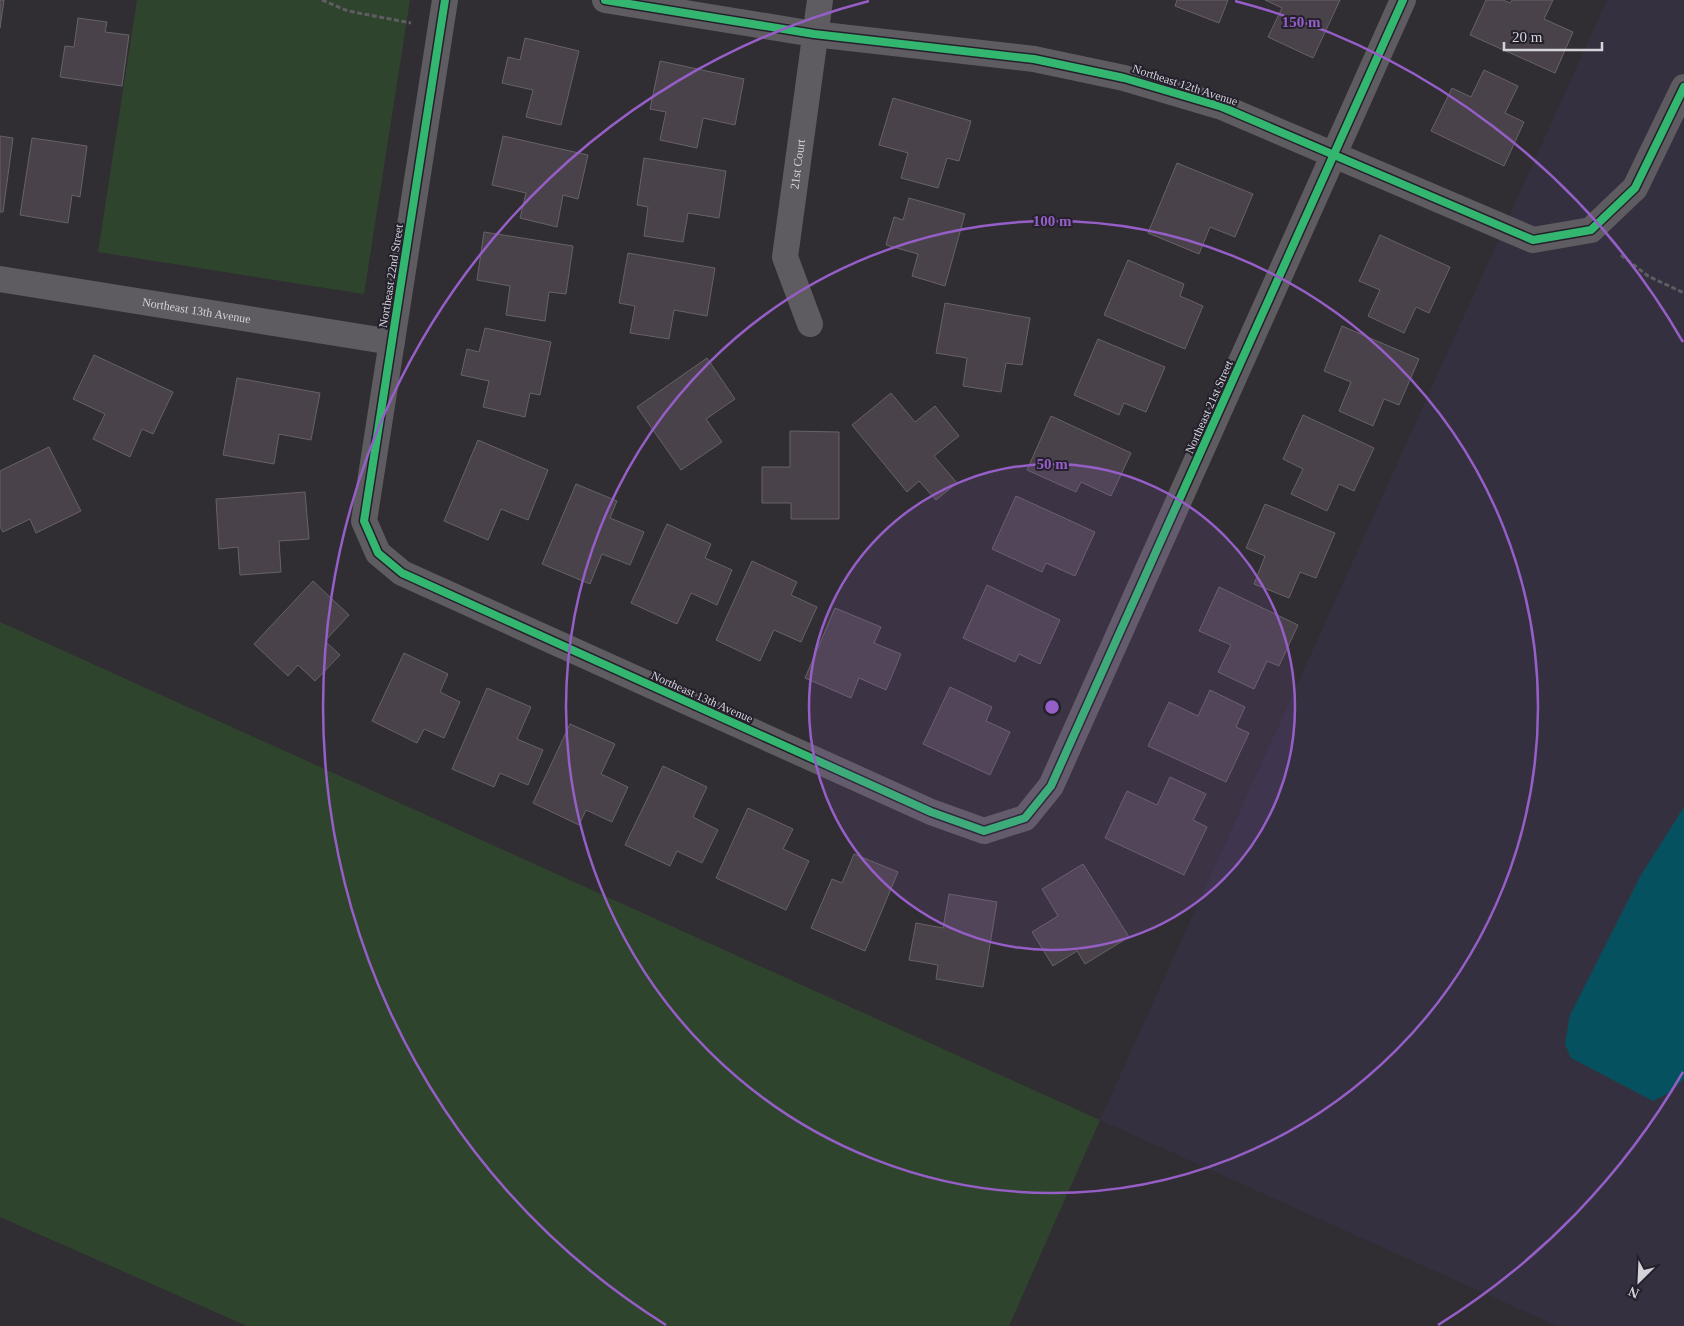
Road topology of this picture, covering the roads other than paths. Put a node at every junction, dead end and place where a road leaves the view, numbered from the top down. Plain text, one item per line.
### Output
1 (445, 0) edge
2 (606, 0) edge
3 (820, 0) edge
4 (1404, 0) edge
5 (814, 34) junction
6 (1684, 87) edge
7 (1334, 155) junction
8 (0, 279) edge
9 (810, 324) dead end
10 (392, 342) junction
11 (378, 553) joint
12 (1025, 818) joint

1 - 10 street, Northeast 22nd Street
2 - 5 street, Northeast 12th Avenue
3 - 5 street, 21st Court
4 - 7 street, Northeast 21st Street
5 - 7 street, Northeast 12th Avenue
5 - 9 street, 21st Court
6 - 7 street, Northeast 12th Avenue
7 - 12 street, Northeast 21st Street
8 - 10 street, Northeast 13th Avenue
10 - 11 street, Northeast 22nd Street
11 - 12 street, Northeast 13th Avenue

